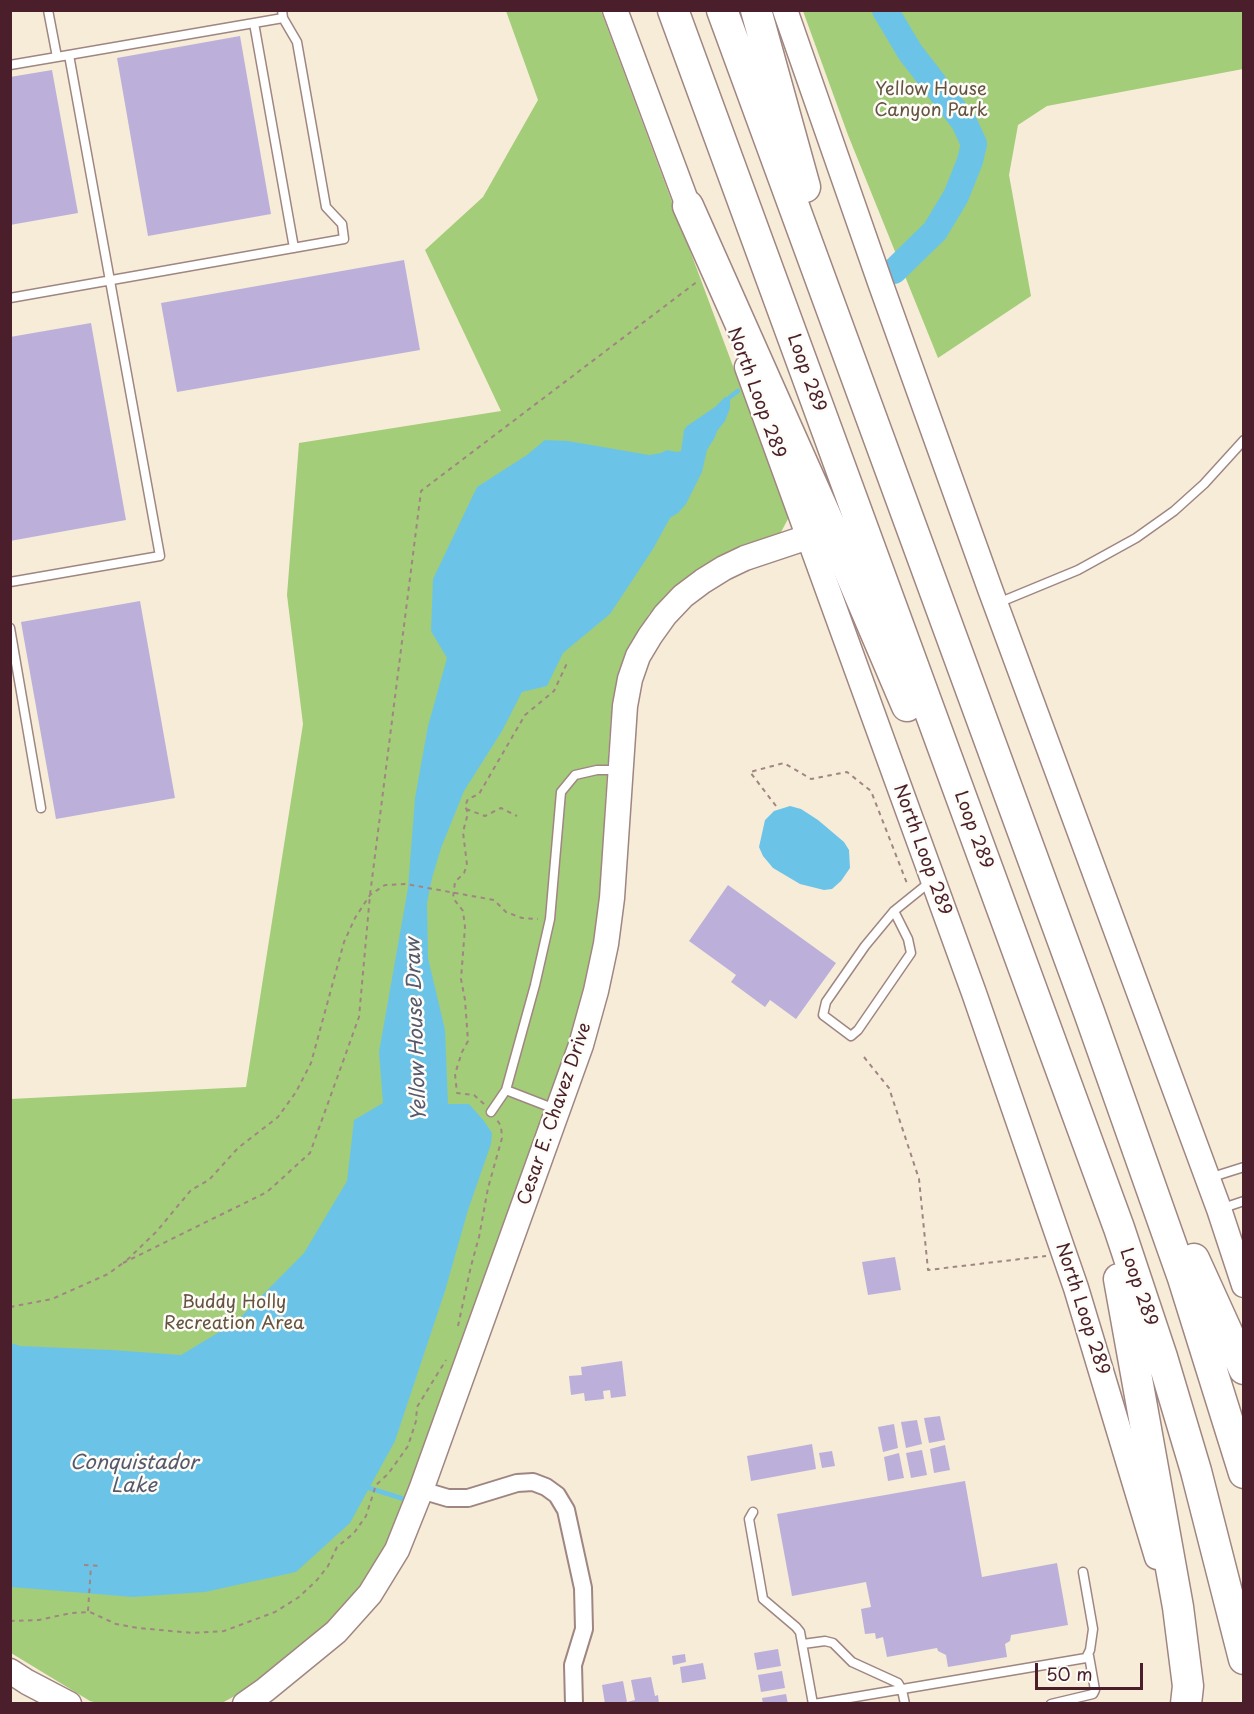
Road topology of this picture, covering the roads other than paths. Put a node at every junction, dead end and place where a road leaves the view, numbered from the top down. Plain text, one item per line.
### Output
1 (48, 10) edge
2 (615, 10) edge
3 (674, 10) edge
4 (722, 10) edge
5 (756, 10) edge
6 (785, 10) edge
7 (282, 14) edge
8 (254, 23) junction
9 (69, 55) junction
10 (57, 57) junction
11 (10, 65) edge
12 (688, 206) junction
13 (294, 248) junction
14 (110, 280) junction
15 (10, 298) edge
16 (842, 338) junction
17 (1244, 440) edge
18 (808, 537) junction
19 (10, 582) edge
20 (995, 604) junction
21 (10, 628) edge
22 (621, 771) junction
23 (41, 808) dead end
24 (933, 879) junction
25 (894, 911) junction
26 (1006, 922) junction
27 (1089, 1012) junction
28 (506, 1090) junction
29 (558, 1110) junction
30 (491, 1112) road end
31 (1087, 1142) junction
32 (1244, 1167) edge
33 (1208, 1178) junction
34 (1244, 1201) edge
35 (1219, 1209) junction
36 (1244, 1285) edge
37 (1244, 1369) edge
38 (1244, 1473) edge
39 (421, 1490) junction
40 (753, 1512) dead end
41 (1083, 1572) dead end
42 (803, 1644) junction
43 (1089, 1656) junction
44 (1244, 1659) edge
45 (10, 1671) edge
46 (902, 1690) junction
47 (1085, 1700) edge
48 (69, 1704) edge
49 (244, 1704) edge
50 (574, 1704) edge
51 (814, 1704) edge
52 (905, 1704) edge
53 (1051, 1704) edge
54 (1181, 1704) edge
55 (1186, 1704) edge

1 - 10 lane
2 - 12 main road, North Loop 289
3 - 26 highway, Loop 289
4 - 16 highway
5 - 16 highway
6 - 20 main road
7 - 8 lane
7 - 13 lane
8 - 9 lane
8 - 13 lane
9 - 10 lane
9 - 14 lane
10 - 11 lane
12 - 18 main road, North Loop 289
12 - 26 highway
13 - 14 lane
14 - 15 lane
14 - 19 lane
16 - 27 highway
17 - 20 lane
18 - 22 main road, Cesar E. Chavez Drive
18 - 24 main road, North Loop 289
20 - 33 main road
21 - 23 lane
22 - 28 lane
22 - 29 main road, Cesar E. Chavez Drive
24 - 25 lane
24 - 54 main road, North Loop 289
25 - 25 lane
26 - 31 highway, Loop 289
27 - 37 highway
27 - 38 highway
28 - 29 lane
28 - 30 lane
29 - 39 main road, Cesar E. Chavez Drive
31 - 44 highway, Loop 289
31 - 55 highway
32 - 33 lane
33 - 35 main road
34 - 35 lane
35 - 36 main road
39 - 49 main road, Cesar E. Chavez Drive
39 - 50 street
40 - 42 lane
41 - 43 lane
42 - 46 lane
42 - 51 lane
43 - 46 lane
43 - 47 lane
45 - 48 main road
46 - 51 lane
46 - 52 lane
47 - 53 lane

